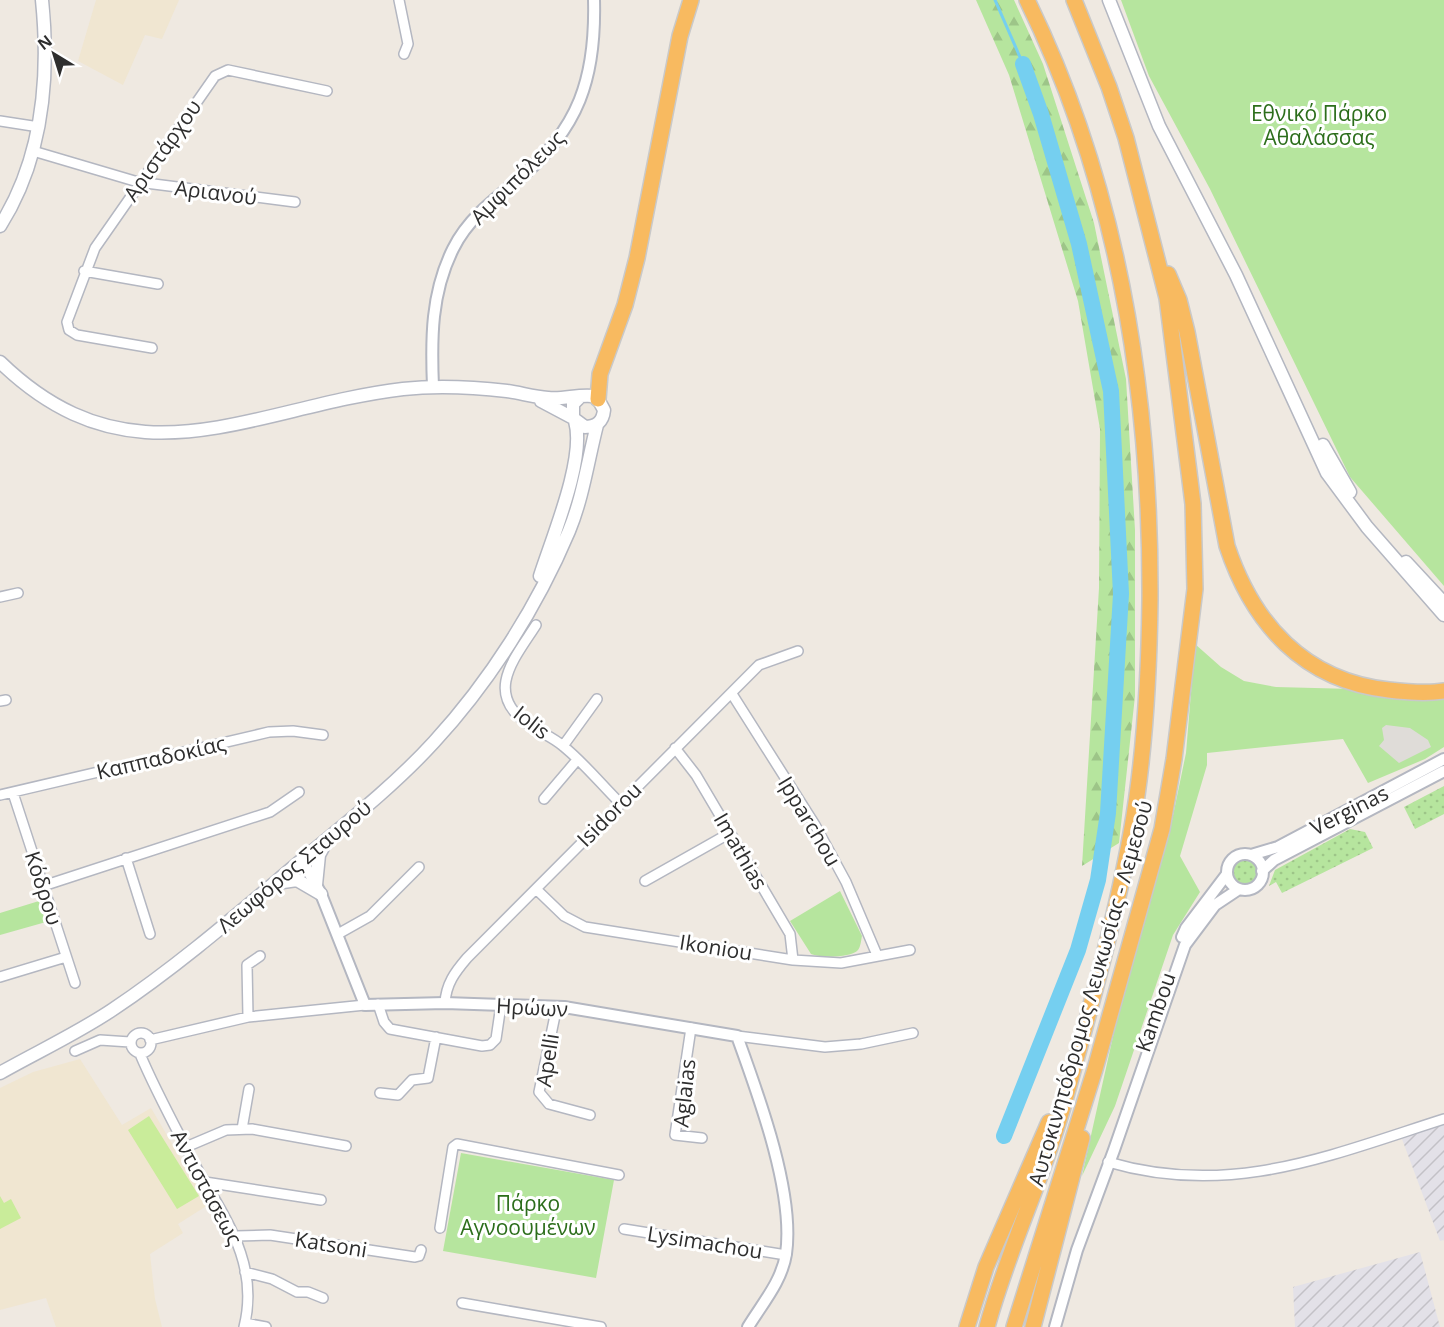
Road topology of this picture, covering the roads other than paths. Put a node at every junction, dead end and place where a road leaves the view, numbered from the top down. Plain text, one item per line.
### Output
1 (42, 0) edge
2 (399, 0) edge
3 (594, 0) edge
4 (691, 0) edge
5 (1074, 0) edge
6 (1109, 0) edge
7 (1029, 5) edge
8 (405, 54) dead end
9 (327, 91) dead end
10 (0, 121) edge
11 (39, 127) junction
12 (33, 151) junction
13 (1181, 166) junction
14 (138, 182) junction
15 (295, 202) dead end
16 (1, 220) edge
17 (1155, 247) junction
18 (84, 271) junction
19 (158, 284) dead end
20 (152, 348) dead end
21 (0, 362) edge
22 (433, 387) junction
23 (532, 397) junction
24 (580, 397) junction
25 (598, 399) junction
26 (574, 420) junction
27 (597, 425) junction
28 (18, 593) dead end
29 (0, 597) edge
30 (533, 600) junction
31 (1444, 603) edge
32 (1444, 615) edge
33 (536, 625) dead end
34 (798, 651) dead end
35 (1444, 691) edge
36 (732, 694) junction
37 (597, 699) dead end
38 (323, 735) dead end
39 (563, 746) junction
40 (675, 748) junction
41 (1444, 759) edge
42 (577, 760) junction
43 (1444, 771) edge
44 (299, 792) dead end
45 (13, 793) junction
46 (0, 795) edge
47 (544, 799) dead end
48 (619, 802) junction
49 (730, 833) junction
50 (328, 838) junction
51 (1251, 855) junction
52 (126, 858) junction
53 (302, 860) junction
54 (419, 867) dead end
55 (1262, 871) junction
56 (1227, 874) junction
57 (645, 881) dead end
58 (274, 884) junction
59 (44, 886) junction
60 (318, 889) junction
61 (536, 889) junction
62 (1239, 889) junction
63 (150, 934) dead end
64 (338, 934) junction
65 (910, 950) dead end
66 (877, 955) junction
67 (260, 956) dead end
68 (66, 957) junction
69 (793, 960) junction
70 (0, 977) edge
71 (75, 983) dead end
72 (445, 1003) junction
73 (378, 1004) junction
74 (365, 1005) junction
75 (501, 1005) junction
76 (557, 1006) junction
77 (248, 1017) junction
78 (691, 1028) junction
79 (1083, 1032) junction
80 (912, 1033) dead end
81 (737, 1036) junction
82 (436, 1037) junction
83 (150, 1040) junction
84 (130, 1042) junction
85 (75, 1051) dead end
86 (140, 1054) junction
87 (1095, 1069) junction
88 (0, 1072) edge
89 (249, 1089) dead end
90 (380, 1093) dead end
91 (590, 1115) dead end
92 (1444, 1119) edge
93 (242, 1129) junction
94 (702, 1138) dead end
95 (346, 1146) dead end
96 (186, 1147) junction
97 (1108, 1162) junction
98 (619, 1175) dead end
99 (205, 1182) junction
100 (321, 1200) dead end
101 (440, 1228) dead end
102 (624, 1229) dead end
103 (236, 1236) junction
104 (421, 1250) dead end
105 (786, 1255) junction
106 (245, 1272) junction
107 (323, 1298) dead end
108 (462, 1303) dead end
109 (244, 1325) edge
110 (266, 1327) edge
111 (601, 1327) edge
112 (748, 1327) edge
113 (967, 1327) edge
114 (987, 1327) edge
115 (1014, 1327) edge
116 (1033, 1327) edge
117 (1055, 1327) edge

1 - 11 main road
2 - 8 street
3 - 22 street, Αμφιπόλεως
4 - 25 highway
5 - 17 highway, Αυτοκινητόδρομος Λευκωσίας - Λεμεσού
6 - 13 main road
7 - 79 highway
9 - 14 street, Αριστάρχου
10 - 11 street
11 - 12 main road
12 - 14 street, Αριανού
12 - 16 main road
13 - 31 main road
13 - 32 main road
14 - 15 street, Αριανού
14 - 18 street, Αριστάρχου
17 - 35 highway
17 - 87 highway, Αυτοκινητόδρομος Λευκωσίας - Λεμεσού
18 - 19 street
18 - 20 street, Αριστάρχου
21 - 22 main road
22 - 23 main road
23 - 24 main road
23 - 26 main road
24 - 25 main road
24 - 26 main road
25 - 27 main road
26 - 27 main road
26 - 30 main road, Λεωφόρος Σταυρού
27 - 30 main road, Λεωφόρος Σταυρού
28 - 29 street
30 - 50 main road, Λεωφόρος Σταυρού
33 - 39 street, Iolis
34 - 36 street, Isidorou
36 - 40 street, Isidorou
36 - 66 street, Ipparchou
37 - 39 street
38 - 45 street, Καππαδοκίας
39 - 42 street, Iolis
40 - 48 street, Isidorou
40 - 49 street, Imathias
41 - 51 street, Verginas
42 - 47 street
42 - 48 street, Iolis
43 - 55 street, Verginas
44 - 52 street
45 - 46 street, Καππαδοκίας
45 - 59 street, Κόδρου
48 - 61 street, Isidorou
49 - 57 street
49 - 69 street, Imathias
50 - 53 main road, Λεωφόρος Σταυρού
50 - 60 main road
51 - 55 street
51 - 56 street
52 - 59 street
52 - 63 street
53 - 58 main road, Λεωφόρος Σταυρού
53 - 60 street
54 - 64 street
55 - 62 street
56 - 62 street
56 - 97 street, Kambou
58 - 60 main road
58 - 88 main road, Λεωφόρος Σταυρού
59 - 68 street, Κόδρου
60 - 64 street
61 - 69 street, Ikoniou
61 - 72 street, Isidorou
62 - 97 street, Kambou
64 - 74 street
65 - 66 street, Ikoniou
66 - 69 street, Ikoniou
67 - 77 street
68 - 70 street
68 - 71 street, Κόδρου
72 - 73 street, Ηρώων
72 - 75 street, Ηρώων
73 - 74 street, Ηρώων
73 - 82 street
74 - 77 street, Ηρώων
75 - 76 street, Ηρώων
75 - 82 street
76 - 78 street, Ηρώων
76 - 91 street, Apelli
77 - 83 street, Ηρώων
78 - 81 street, Ηρώων
78 - 94 street, Aglaias
79 - 113 highway
79 - 114 highway
80 - 81 street, Ηρώων
81 - 105 street
82 - 90 street
83 - 84 street
83 - 86 street
84 - 85 street
84 - 86 street
86 - 96 street, Αντιστάσεως
87 - 115 highway, Αυτοκινητόδρομος Λευκωσίας - Λεμεσού
87 - 116 highway
89 - 93 street
92 - 97 street
93 - 95 street
93 - 96 street
96 - 99 street, Αντιστάσεως
97 - 117 street, Kambou
98 - 101 street
99 - 100 street
99 - 103 street, Αντιστάσεως
102 - 105 street, Lysimachou
103 - 104 street, Katsoni
103 - 106 street, Αντιστάσεως
105 - 112 street
106 - 107 street
106 - 109 street, Αντιστάσεως
108 - 111 street
109 - 110 street

